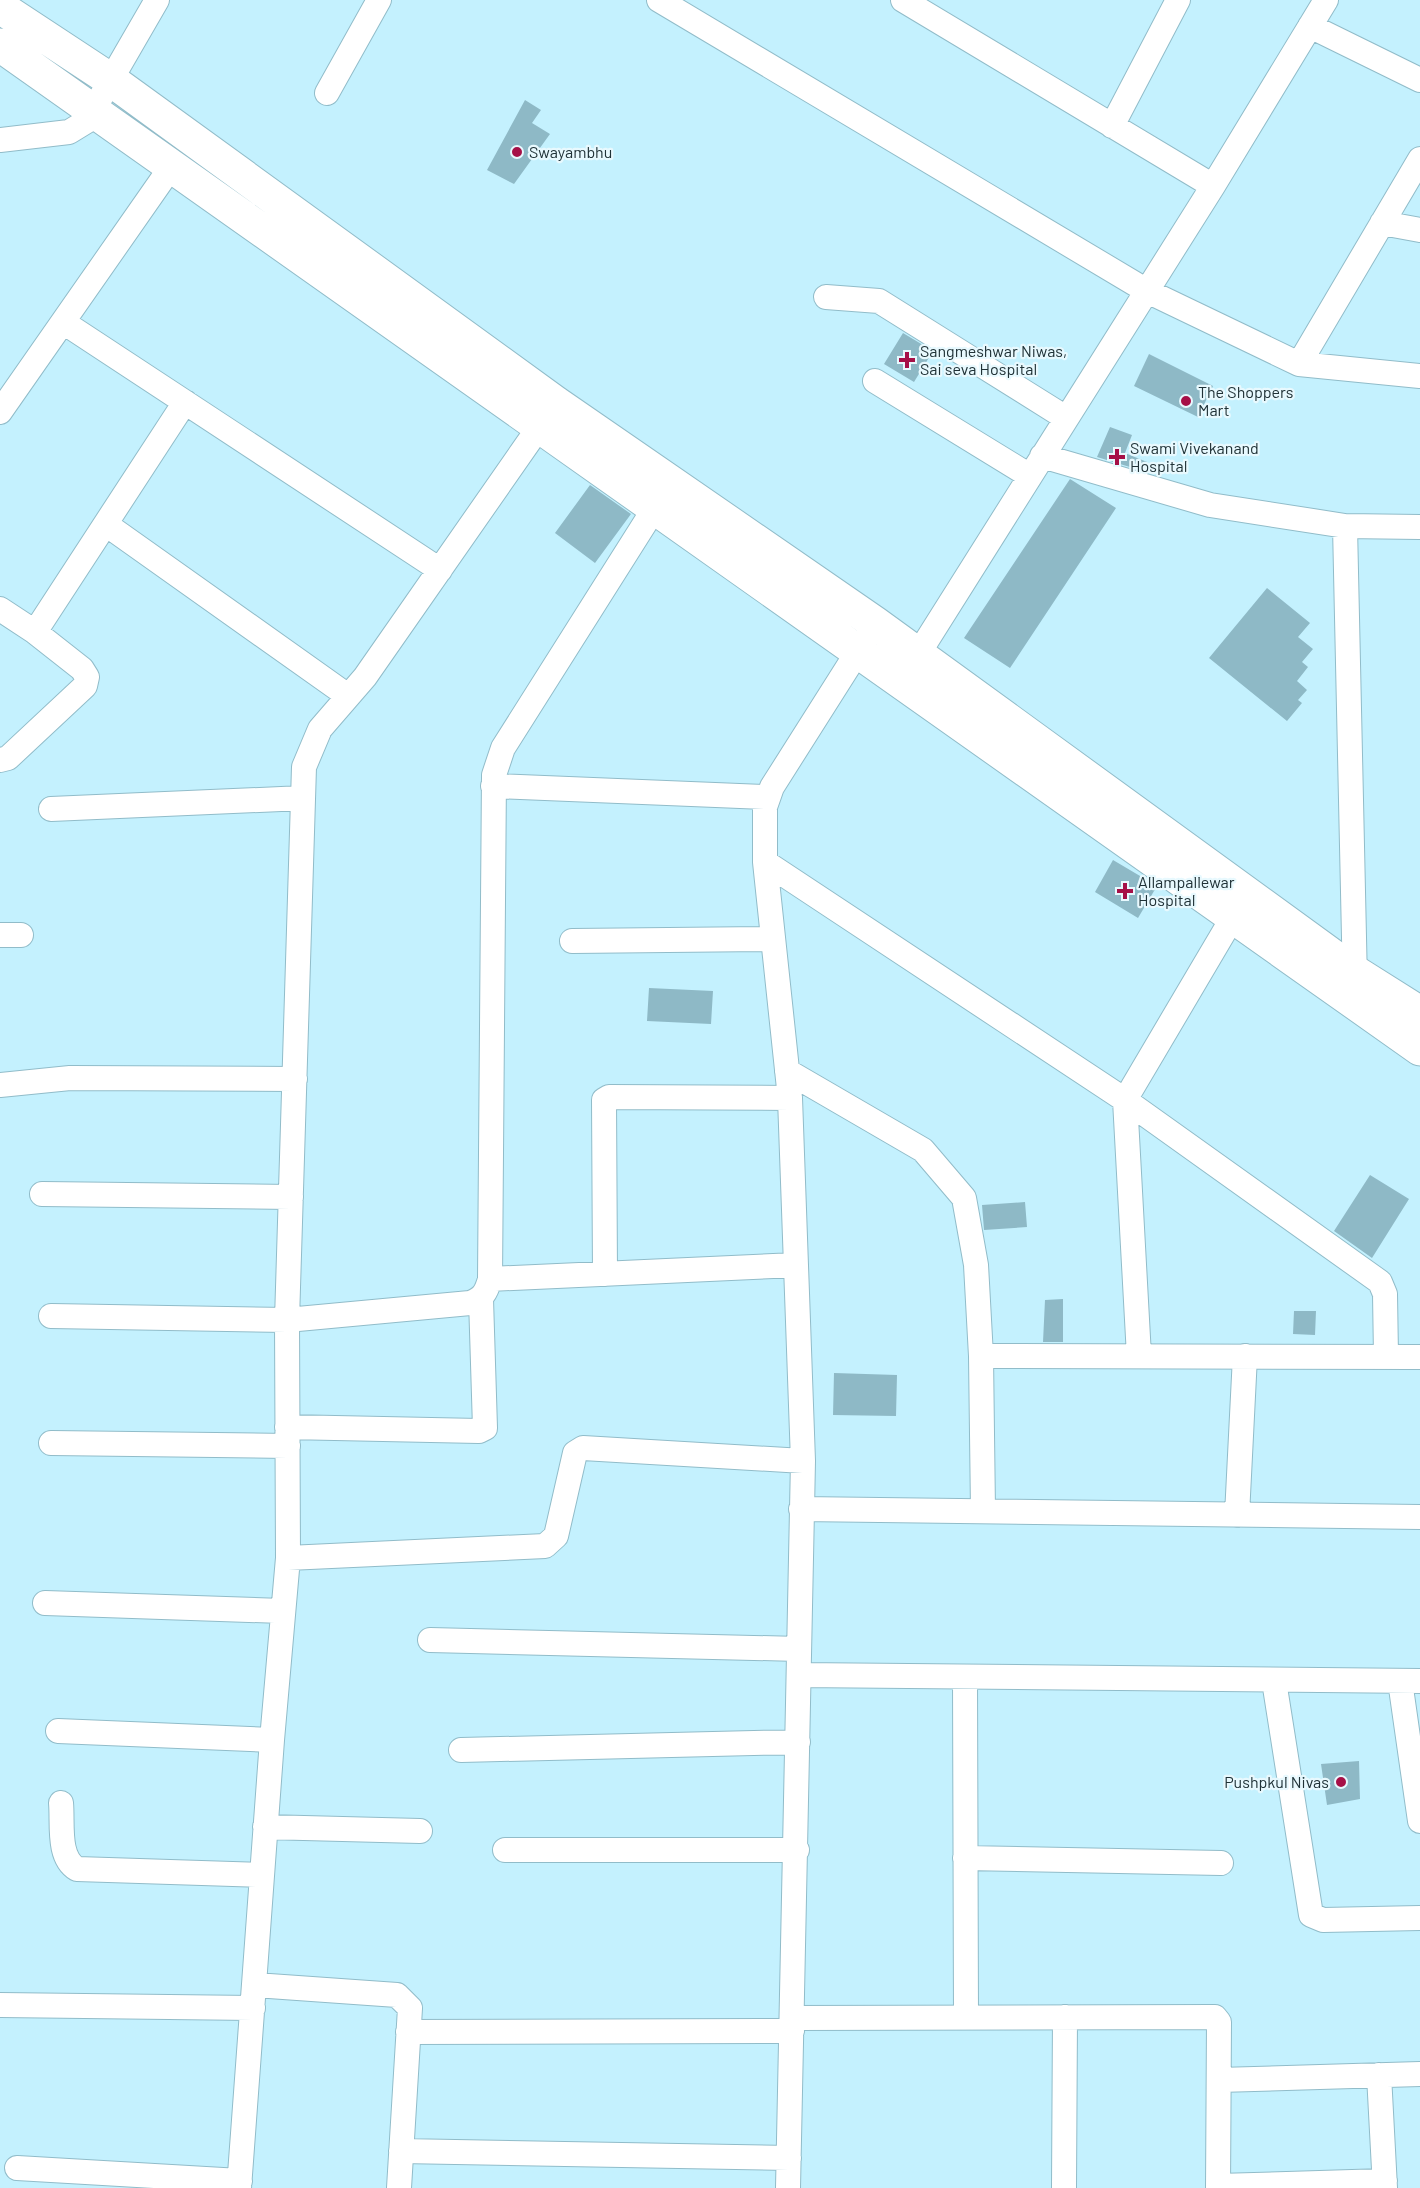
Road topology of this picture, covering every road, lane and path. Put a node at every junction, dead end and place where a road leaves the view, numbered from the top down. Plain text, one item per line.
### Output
1 (157, 0) edge
2 (379, 0) edge
3 (659, 0) edge
4 (903, 0) edge
5 (1178, 0) edge
6 (1326, 0) edge
7 (0, 7) edge
8 (689, 8) edge
9 (1310, 26) junction
10 (0, 45) edge
11 (111, 80) junction
12 (1420, 80) edge
13 (327, 93) dead end
14 (93, 112) junction
15 (1112, 126) junction
16 (0, 140) edge
17 (1420, 159) edge
18 (171, 167) junction
19 (1213, 186) junction
20 (1382, 223) junction
21 (1420, 230) edge
22 (1147, 291) junction
23 (826, 297) dead end
24 (63, 322) junction
25 (1299, 364) junction
26 (1420, 376) edge
27 (875, 381) dead end
28 (185, 402) junction
29 (0, 412) edge
30 (548, 415) junction
31 (1066, 418) junction
32 (1036, 466) junction
33 (654, 509) junction
34 (107, 525) junction
35 (1345, 526) junction
36 (1420, 527) edge
37 (440, 570) junction
38 (0, 609) edge
39 (875, 623) junction
40 (35, 632) junction
41 (857, 653) junction
42 (909, 668) junction
43 (348, 696) junction
44 (0, 760) edge
45 (493, 786) junction
46 (766, 797) junction
47 (303, 798) junction
48 (51, 809) dead end
49 (765, 862) junction
50 (1233, 917) junction
51 (773, 939) junction
52 (572, 941) dead end
53 (1355, 988) junction
54 (1420, 1013) edge
55 (1420, 1049) edge
56 (787, 1071) junction
57 (295, 1079) junction
58 (0, 1085) edge
59 (790, 1098) junction
60 (1125, 1100) junction
61 (42, 1194) dead end
62 (291, 1197) junction
63 (796, 1265) junction
64 (605, 1274) junction
65 (486, 1289) junction
66 (51, 1316) dead end
67 (287, 1320) junction
68 (981, 1356) junction
69 (1139, 1356) junction
70 (1245, 1356) junction
71 (1386, 1356) junction
72 (1420, 1357) edge
73 (287, 1436) junction
74 (51, 1443) dead end
75 (803, 1461) junction
76 (801, 1509) junction
77 (983, 1511) junction
78 (1237, 1515) junction
79 (1420, 1517) edge
80 (288, 1558) junction
81 (45, 1603) dead end
82 (282, 1611) junction
83 (430, 1640) dead end
84 (799, 1649) junction
85 (799, 1675) junction
86 (965, 1677) junction
87 (1274, 1681) junction
88 (1410, 1681) edge
89 (57, 1731) dead end
90 (272, 1740) junction
91 (798, 1742) junction
92 (461, 1750) dead end
93 (61, 1803) dead end
94 (1420, 1821) edge
95 (265, 1827) junction
96 (420, 1831) dead end
97 (505, 1850) dead end
98 (797, 1850) junction
99 (965, 1858) junction
100 (1221, 1863) dead end
101 (262, 1875) junction
102 (1420, 1918) edge
103 (254, 1997) junction
104 (0, 2005) edge
105 (1065, 2017) junction
106 (966, 2018) junction
107 (792, 2025) junction
108 (408, 2032) junction
109 (1420, 2074) edge
110 (1379, 2075) junction
111 (1219, 2080) junction
112 (401, 2151) junction
113 (789, 2158) junction
114 (17, 2168) dead end
115 (239, 2184) edge
116 (1385, 2184) edge
117 (1218, 2187) edge
118 (399, 2188) edge
119 (788, 2188) edge
120 (1064, 2188) edge

1 - 11 street
2 - 13 street
3 - 8 street
4 - 15 street
5 - 15 street
6 - 9 street
7 - 11 main road
8 - 22 street
9 - 12 street
9 - 19 street
10 - 14 main road
11 - 14 street
11 - 30 main road
14 - 16 street
14 - 18 main road
15 - 19 street
17 - 20 street
18 - 24 street
18 - 30 main road
19 - 22 street
20 - 21 street
20 - 25 street
22 - 25 street
22 - 31 street
23 - 31 street
24 - 28 street
24 - 29 street
25 - 26 street
27 - 32 street
28 - 34 street
28 - 37 street
30 - 33 main road
30 - 37 street
30 - 39 main road
31 - 32 street
32 - 35 street
32 - 42 street
33 - 41 main road
33 - 45 street
34 - 40 street
34 - 43 street
35 - 36 street
35 - 53 street
37 - 43 street
38 - 40 street
39 - 41 street
39 - 42 main road
40 - 44 street
41 - 42 main road
41 - 46 street
42 - 50 main road
42 - 53 main road
43 - 47 street
45 - 46 street
45 - 65 street
46 - 49 street
47 - 48 street
47 - 57 street
49 - 51 street
49 - 60 street
50 - 53 main road
50 - 60 street
51 - 52 street
51 - 56 street
53 - 54 main road
53 - 55 main road
56 - 59 street
56 - 68 street
57 - 58 street
57 - 62 street
59 - 63 street
59 - 64 street
60 - 69 street
60 - 71 street
61 - 62 street
62 - 67 street
63 - 64 street
63 - 75 street
64 - 65 street
65 - 67 street
65 - 73 street
66 - 67 street
67 - 73 street
68 - 69 street
68 - 77 street
69 - 70 street
70 - 71 street
70 - 78 street
71 - 72 street
73 - 74 street
73 - 80 street
75 - 76 street
75 - 80 street
76 - 77 street
76 - 84 street
77 - 78 street
78 - 79 street
80 - 82 street
81 - 82 street
82 - 90 street
83 - 84 street
84 - 85 street
85 - 86 street
85 - 91 street
86 - 87 street
86 - 99 street
87 - 88 street
87 - 102 street
88 - 94 street
89 - 90 street
90 - 95 street
91 - 92 street
91 - 98 street
93 - 101 street
95 - 96 street
95 - 101 street
97 - 98 street
98 - 107 street
99 - 100 street
99 - 106 street
101 - 103 street
103 - 104 street
103 - 108 street
103 - 115 street
105 - 106 street
105 - 111 street
105 - 120 street
106 - 107 street
107 - 108 street
107 - 113 street
108 - 112 street
109 - 110 street
110 - 111 street
110 - 116 street
111 - 117 street
112 - 113 street
112 - 118 street
113 - 119 street
114 - 115 street
116 - 117 street

